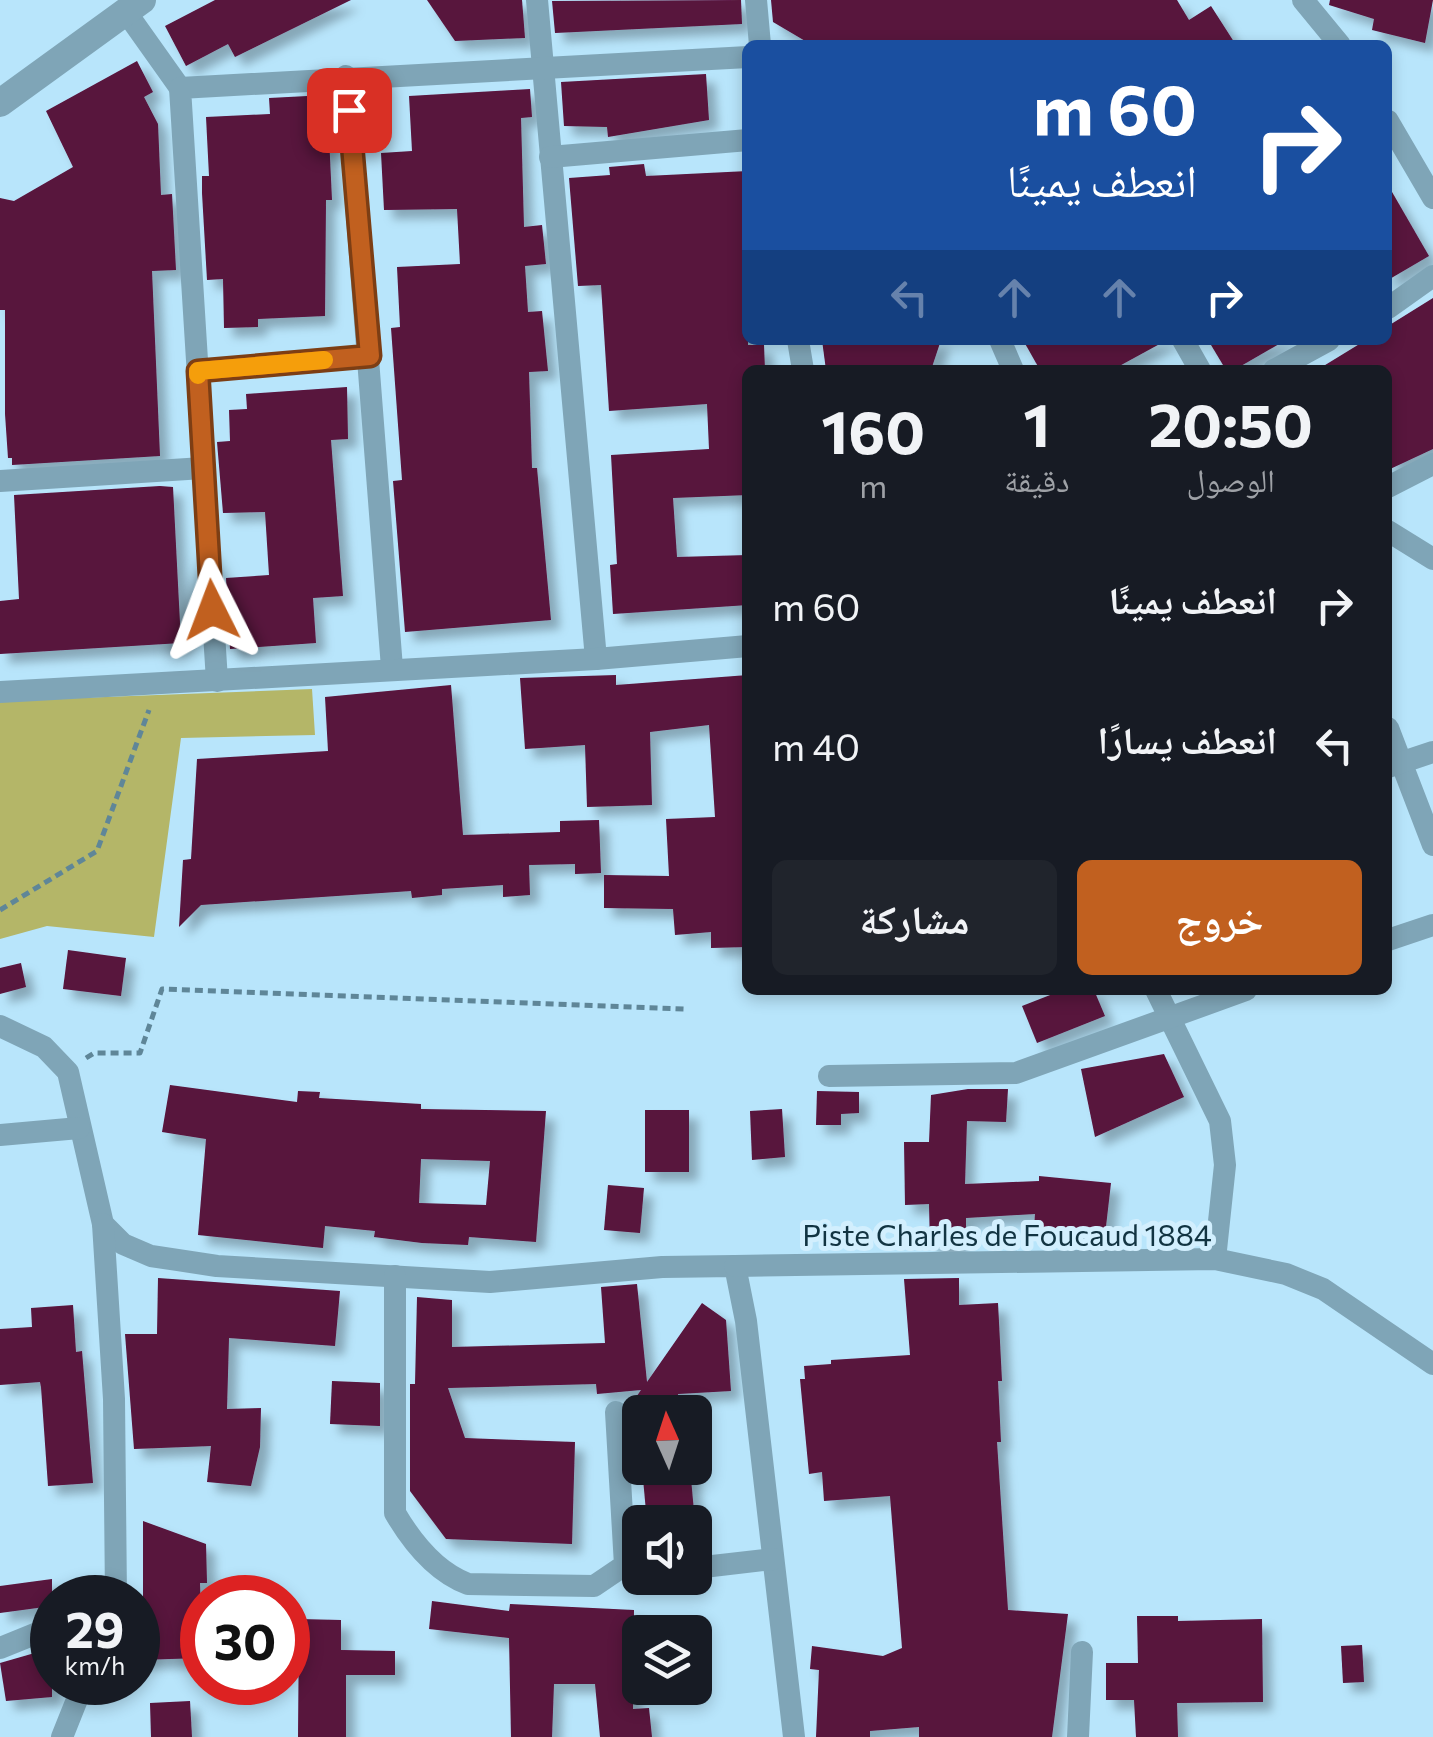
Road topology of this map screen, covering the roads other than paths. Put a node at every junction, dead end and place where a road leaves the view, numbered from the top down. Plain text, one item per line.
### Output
1 (537, 0) edge
2 (756, 0) edge
3 (1303, 0) edge
4 (134, 6) edge
5 (760, 40) edge
6 (1336, 40) edge
7 (742, 56) edge
8 (542, 70) junction
9 (346, 76) junction
10 (180, 88) junction
11 (0, 102) edge
12 (1392, 128) edge
13 (742, 140) edge
14 (550, 156) junction
15 (1433, 198) edge
16 (1433, 276) edge
17 (1392, 305) edge
18 (1320, 345) edge
19 (370, 356) junction
20 (1283, 365) edge
21 (198, 371) junction
22 (1433, 464) edge
23 (203, 468) junction
24 (0, 481) edge
25 (1392, 484) edge
26 (1392, 533) edge
27 (1433, 559) edge
28 (742, 647) edge
29 (596, 659) junction
30 (392, 668) junction
31 (216, 680) junction
32 (0, 692) edge
33 (1433, 752) edge
34 (1395, 764) edge
35 (1433, 846) edge
36 (1433, 925) edge
37 (1392, 939) edge
38 (1158, 995) edge
39 (1233, 995) edge
40 (1168, 1019) junction
41 (0, 1026) edge
42 (829, 1076) dead end
43 (79, 1128) junction
44 (0, 1135) edge
45 (103, 1224) junction
46 (1215, 1259) junction
47 (735, 1266) junction
48 (395, 1276) junction
49 (1433, 1364) edge
50 (616, 1412) dead end
51 (626, 1505) edge
52 (774, 1559) junction
53 (712, 1566) edge
54 (622, 1573) edge
55 (116, 1575) edge
56 (30, 1636) edge
57 (0, 1648) edge
58 (1082, 1652) dead end
59 (75, 1705) edge
60 (62, 1737) edge
61 (794, 1737) edge
62 (1078, 1737) edge

1 - 8 street
2 - 5 street
3 - 6 street
4 - 10 street
4 - 11 street
7 - 8 street
8 - 9 street
8 - 14 street
9 - 10 street
9 - 19 street
10 - 21 street
12 - 15 street
13 - 14 street
14 - 29 street
16 - 17 street
18 - 20 street
19 - 21 street
19 - 30 street
21 - 23 street
22 - 25 street
23 - 24 street
23 - 31 street
26 - 27 street
28 - 29 street
29 - 30 street
30 - 31 street
31 - 32 street
33 - 34 street
34 - 35 street
36 - 37 street
38 - 40 street
39 - 40 street
40 - 42 street
40 - 46 street
41 - 43 street
43 - 44 street
43 - 45 street
45 - 48 street, Piste Charles de Foucaud 1884
45 - 55 street
46 - 47 street, Piste Charles de Foucaud 1884
46 - 49 street, Piste Charles de Foucaud 1884
47 - 48 street, Piste Charles de Foucaud 1884
47 - 52 street
48 - 54 street
50 - 51 street
52 - 53 street
52 - 61 street
56 - 57 street
58 - 62 street
59 - 60 street

